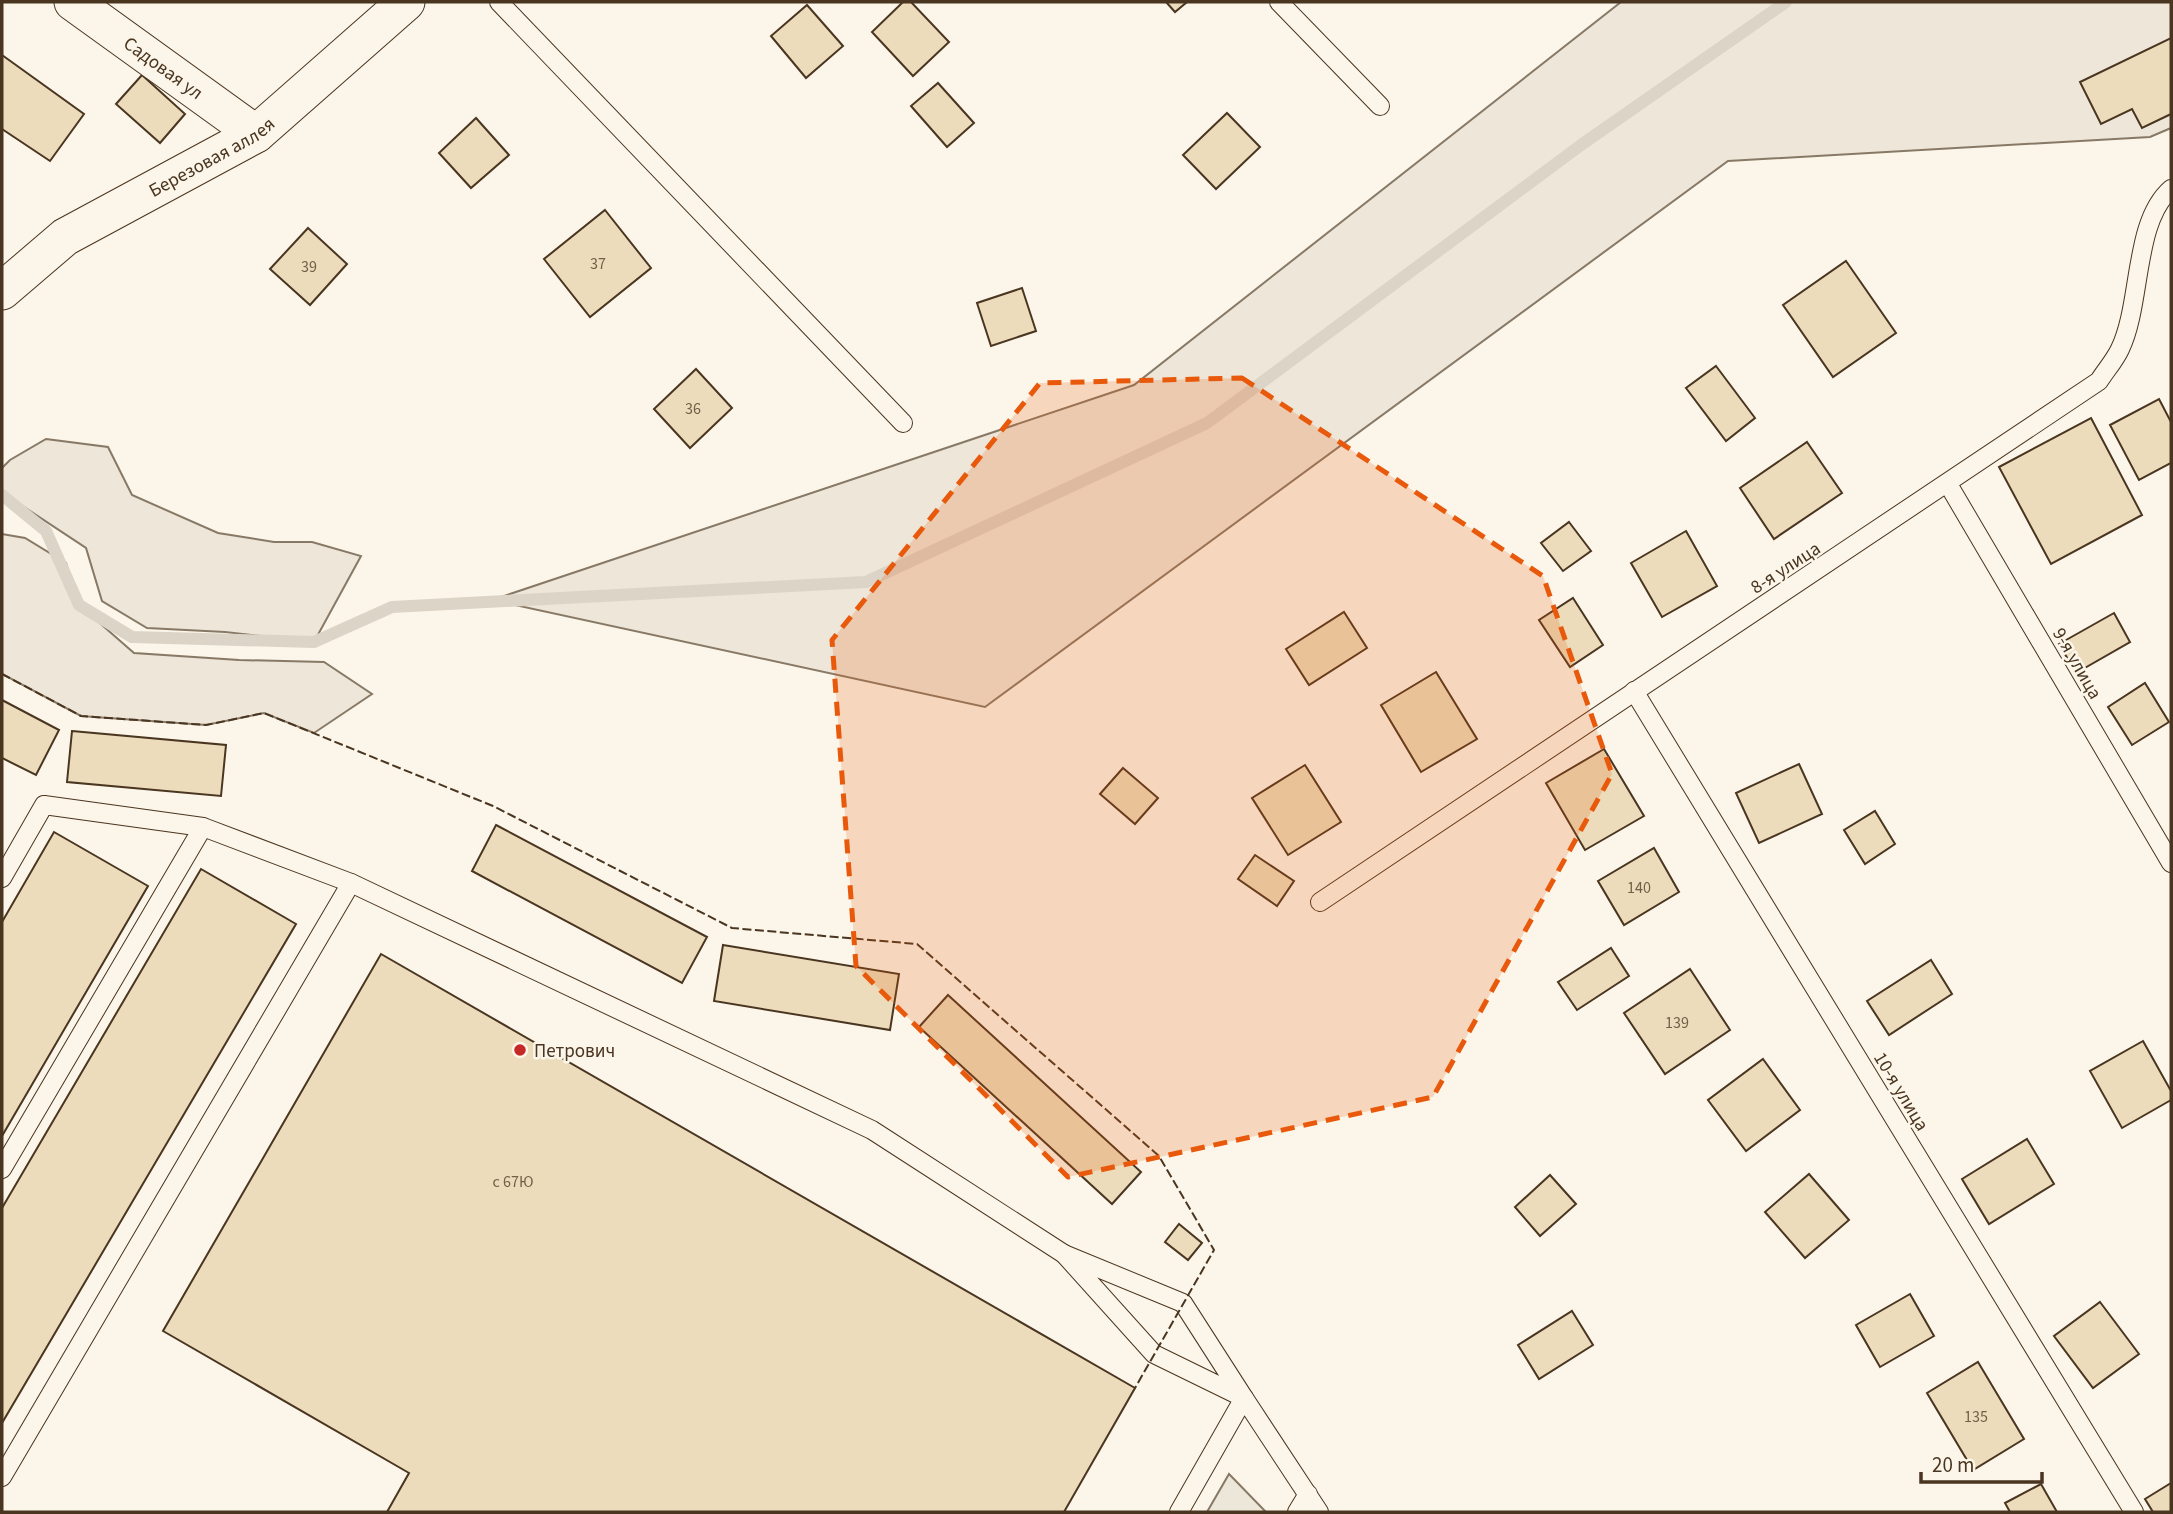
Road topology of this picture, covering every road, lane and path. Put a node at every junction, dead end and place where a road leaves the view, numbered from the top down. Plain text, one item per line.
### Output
1 (73, 2) edge
2 (406, 2) edge
3 (499, 2) edge
4 (1279, 2) edge
5 (1380, 106) dead end
6 (256, 134) junction
7 (2171, 190) edge
8 (2, 291) edge
9 (903, 423) dead end
10 (1948, 484) junction
11 (1634, 691) junction
12 (203, 827) junction
13 (2171, 863) edge
14 (2, 878) edge
15 (351, 883) junction
16 (1320, 902) dead end
17 (2, 1169) edge
18 (1063, 1254) junction
19 (1244, 1398) junction
20 (2, 1477) edge
21 (1308, 1494) junction
22 (1179, 1512) edge
23 (1297, 1512) edge
24 (1318, 1512) edge
25 (2134, 1512) edge

1 - 6 street, Садовая ул
2 - 6 street, Березовая аллея
3 - 9 lane
4 - 5 lane
6 - 8 street, Березовая аллея
7 - 10 lane, 8-я улица
10 - 11 lane, 8-я улица
10 - 13 lane, 9-я улица
11 - 16 lane, 8-я улица
11 - 25 lane, 10-я улица
12 - 14 lane
12 - 15 lane
12 - 17 lane
15 - 18 lane
15 - 20 lane
18 - 19 lane
18 - 19 lane
19 - 21 lane
19 - 22 lane
21 - 23 lane
21 - 24 lane

